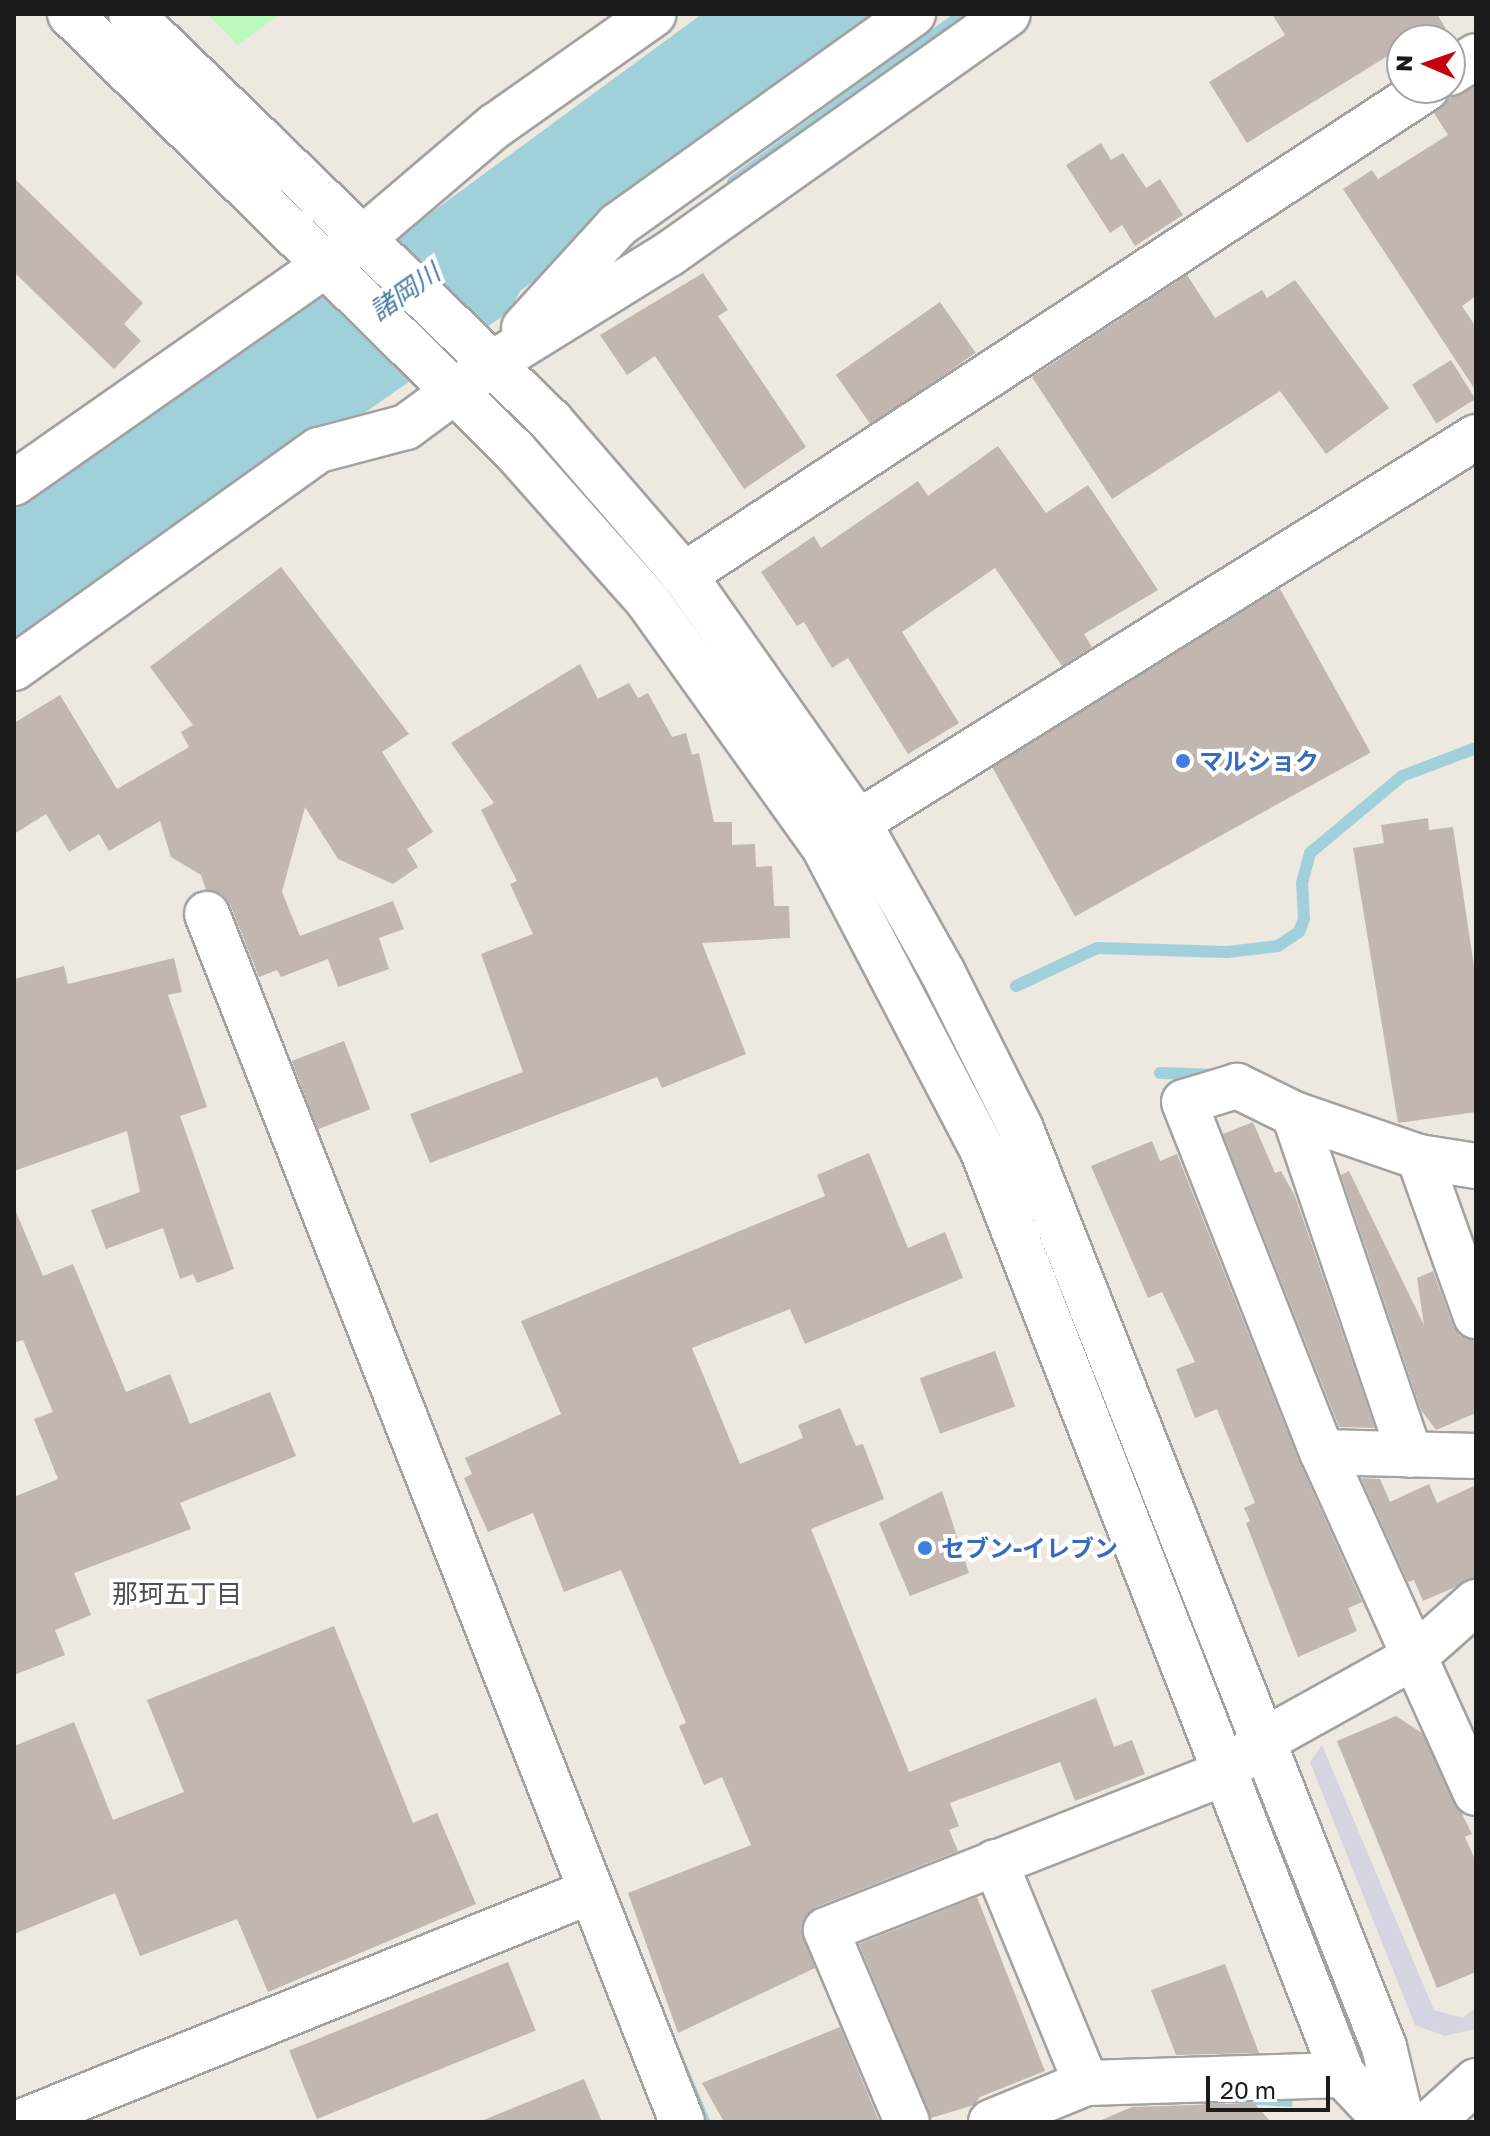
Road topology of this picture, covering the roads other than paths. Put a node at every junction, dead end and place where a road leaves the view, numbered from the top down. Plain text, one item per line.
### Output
1 (70, 14) edge
2 (131, 14) edge
3 (654, 14) edge
4 (913, 14) edge
5 (1008, 14) edge
6 (1403, 104) edge
7 (370, 246) junction
8 (322, 264) junction
9 (493, 363) junction
10 (456, 389) junction
11 (1476, 437) edge
12 (14, 483) edge
13 (684, 575) junction
14 (14, 668) edge
15 (841, 834) junction
16 (207, 914) dead end
17 (1294, 1114) junction
18 (1419, 1157) junction
19 (1476, 1166) edge
20 (1476, 1316) edge
21 (1322, 1452) junction
22 (1410, 1455) junction
23 (1476, 1456) edge
24 (1476, 1602) edge
25 (1414, 1657) junction
26 (1263, 1741) junction
27 (1224, 1773) junction
28 (1476, 1793) edge
29 (995, 1862) junction
30 (589, 1892) junction
31 (1343, 2075) junction
32 (1476, 2081) edge
33 (1086, 2083) junction
34 (21, 2122) edge
35 (682, 2122) edge
36 (907, 2122) edge
37 (991, 2122) edge
38 (1387, 2122) edge
39 (1402, 2122) edge
40 (1431, 2122) edge

1 - 8 street
2 - 7 street
3 - 7 street
4 - 9 street
5 - 9 street
6 - 13 street
7 - 8 street
7 - 9 street
8 - 10 street
8 - 12 street
9 - 10 street
9 - 13 street
10 - 14 street
10 - 15 street
11 - 15 street
13 - 15 street
15 - 26 street
15 - 27 street
16 - 30 street
17 - 18 street
17 - 21 street
17 - 22 street
18 - 19 street
18 - 20 street
21 - 22 street
21 - 25 street
22 - 23 street
24 - 25 street
25 - 26 street
25 - 28 street
26 - 27 street
26 - 39 street
27 - 29 street
27 - 31 street
29 - 33 street
29 - 36 street
30 - 34 street
30 - 35 street
31 - 33 street
31 - 38 street
32 - 40 street
33 - 37 street

